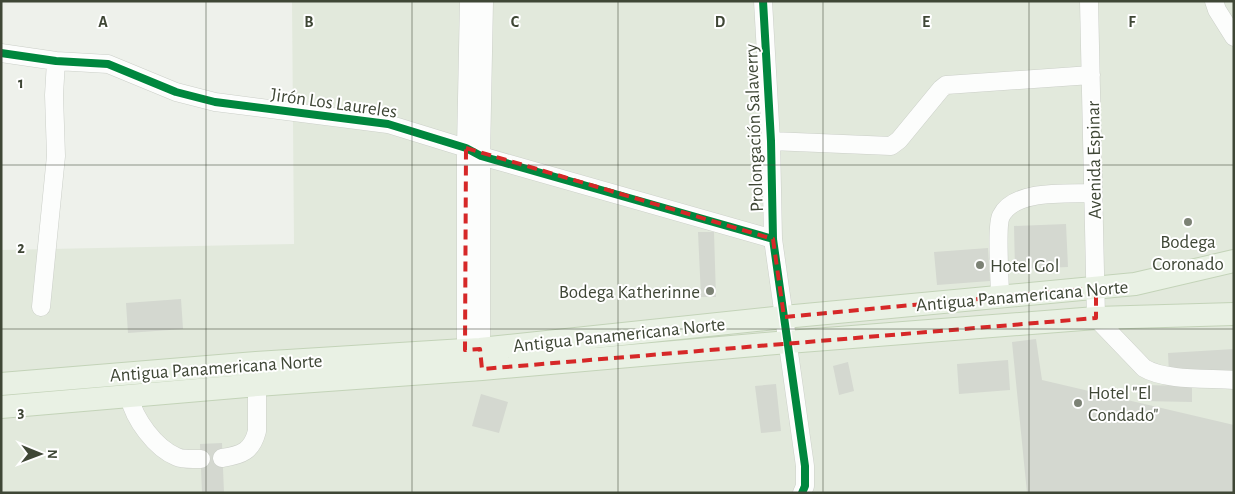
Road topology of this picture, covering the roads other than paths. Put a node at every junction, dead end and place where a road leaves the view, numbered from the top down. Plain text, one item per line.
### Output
1 (469, 1) edge
2 (484, 1) edge
3 (763, 1) edge
4 (1089, 1) edge
5 (1214, 1) edge
6 (1234, 38) edge
7 (1, 53) edge
8 (56, 61) junction
9 (1091, 75) junction
10 (771, 141) junction
11 (474, 152) junction
12 (1093, 193) junction
13 (773, 239) junction
14 (1234, 261) edge
15 (1096, 288) junction
16 (1000, 297) junction
17 (41, 307) dead end
18 (1234, 314) edge
19 (784, 317) junction
20 (1096, 318) junction
21 (788, 342) junction
22 (474, 360) junction
23 (257, 374) junction
24 (1234, 380) edge
25 (1, 384) edge
26 (128, 385) junction
27 (1, 407) edge
28 (222, 458) dead end
29 (201, 459) dead end
30 (802, 493) edge

1 - 11 street
2 - 11 street
3 - 10 street, Prolongación Salaverry
4 - 9 street, Avenida Espinar
5 - 6 street
7 - 8 street, Jirón Los Laureles
8 - 11 street, Jirón Los Laureles
8 - 17 street
9 - 10 street
9 - 12 street, Avenida Espinar
10 - 13 street, Prolongación Salaverry
11 - 13 street, Jirón Los Laureles
11 - 22 street
12 - 15 street, Avenida Espinar
12 - 16 street
13 - 19 street, Prolongación Salaverry
14 - 15 main road, Antigua Panamericana Norte
15 - 16 main road, Antigua Panamericana Norte
15 - 20 street, Avenida Espinar
16 - 19 main road, Antigua Panamericana Norte
18 - 20 main road, Antigua Panamericana Norte
19 - 21 street, Prolongación Salaverry
19 - 22 main road, Antigua Panamericana Norte
20 - 21 main road, Antigua Panamericana Norte
20 - 24 street
21 - 22 main road, Antigua Panamericana Norte
21 - 30 street, Prolongación Salaverry
22 - 23 main road, Antigua Panamericana Norte
23 - 26 main road, Antigua Panamericana Norte
23 - 28 street
25 - 26 main road, Antigua Panamericana Norte
26 - 27 main road, Antigua Panamericana Norte
26 - 29 street

